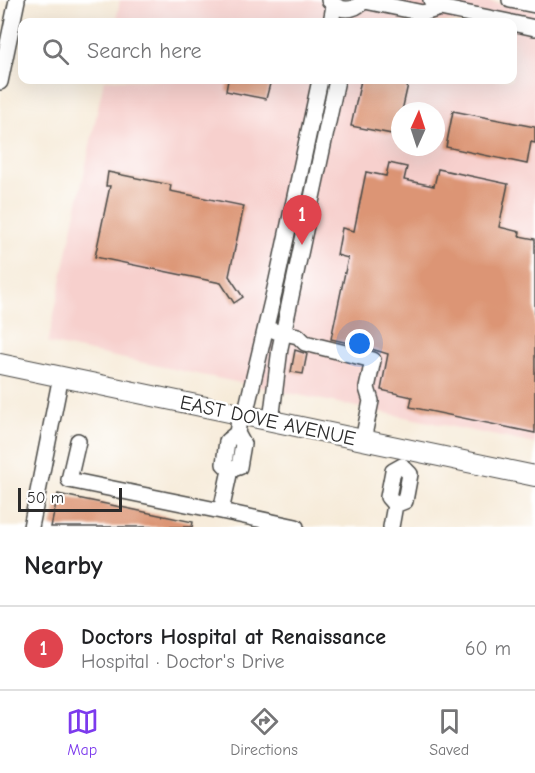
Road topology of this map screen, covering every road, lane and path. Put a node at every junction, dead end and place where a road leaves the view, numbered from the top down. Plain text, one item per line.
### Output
1 (17, 0) edge
2 (365, 0) edge
3 (501, 0) edge
4 (510, 0) edge
5 (332, 3) edge
6 (435, 4) edge
7 (535, 5) edge
8 (350, 16) edge
9 (331, 18) edge
10 (490, 18) edge
11 (505, 18) edge
12 (517, 24) edge
13 (535, 28) edge
14 (0, 82) edge
15 (319, 84) edge
16 (336, 84) edge
17 (309, 131) junction
18 (325, 134) junction
19 (302, 163) junction
20 (318, 166) junction
21 (285, 243) junction
22 (302, 247) junction
23 (278, 280) junction
24 (294, 284) junction
25 (266, 329) junction
26 (283, 333) junction
27 (0, 364) edge
28 (61, 376) junction
29 (240, 421) junction
30 (271, 421) junction
31 (363, 440) junction
32 (78, 441) dead end
33 (404, 458) junction
34 (42, 474) junction
35 (535, 476) edge
36 (69, 480) junction
37 (221, 511) junction
38 (31, 527) edge
39 (296, 527) edge
40 (391, 527) edge

1 - 14 street
2 - 6 street
2 - 8 street
3 - 11 street
4 - 7 street
5 - 8 street
5 - 9 street
6 - 10 street
12 - 13 street
15 - 17 street
16 - 18 street
17 - 18 street
17 - 19 street
18 - 20 street
19 - 20 street
19 - 21 street
20 - 22 street
21 - 22 street
21 - 23 street
22 - 24 street
23 - 24 street
23 - 25 street
24 - 26 street
25 - 26 street
25 - 29 street
26 - 30 street
26 - 31 street
27 - 28 main road, EAST DOVE AVENUE
28 - 29 main road, EAST DOVE AVENUE
28 - 34 street
29 - 30 main road, EAST DOVE AVENUE
29 - 37 street
30 - 31 main road, EAST DOVE AVENUE
31 - 33 main road, EAST DOVE AVENUE
32 - 36 street
33 - 35 main road, EAST DOVE AVENUE
33 - 40 street
34 - 36 street
34 - 38 street
36 - 37 street
37 - 39 street

